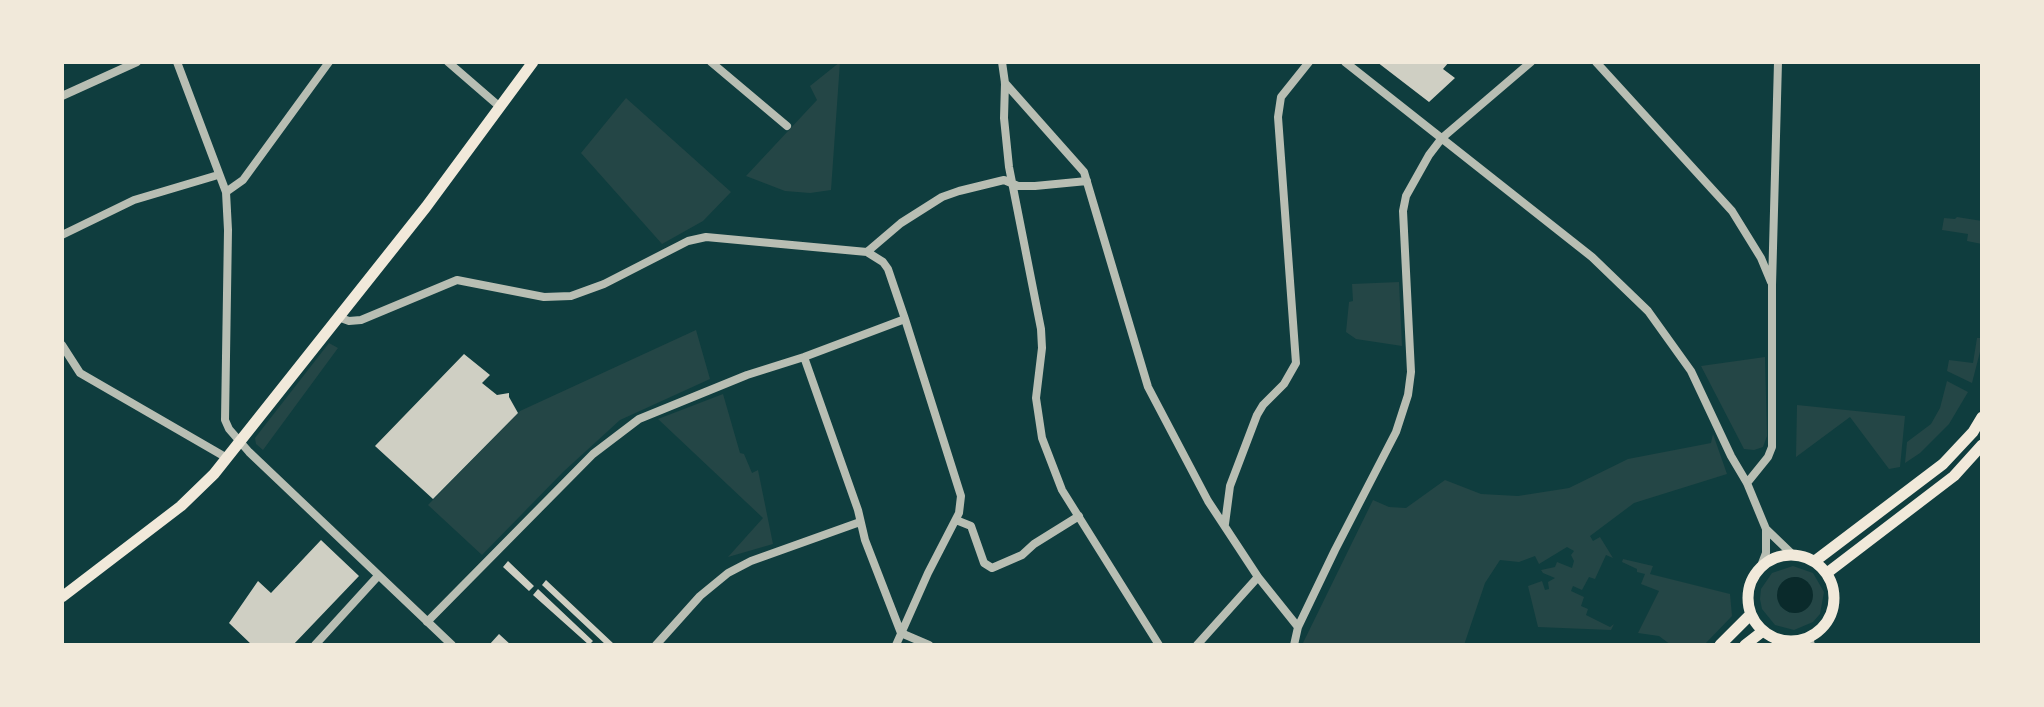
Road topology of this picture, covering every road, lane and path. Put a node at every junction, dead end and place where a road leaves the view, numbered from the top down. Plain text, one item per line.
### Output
1 (137, 62) edge
2 (177, 62) edge
3 (329, 62) edge
4 (448, 62) edge
5 (533, 62) edge
6 (711, 62) edge
7 (1002, 62) edge
8 (1309, 62) edge
9 (1345, 62) edge
10 (1531, 62) edge
11 (1596, 62) edge
12 (1778, 62) edge
13 (1005, 83) junction
14 (62, 96) edge
15 (500, 107) junction
16 (787, 126) dead end
17 (1442, 138) junction
18 (218, 175) junction
19 (1087, 181) junction
20 (1012, 183) junction
21 (226, 192) junction
22 (62, 235) edge
23 (867, 252) junction
24 (1772, 285) junction
25 (338, 317) junction
26 (905, 319) junction
27 (62, 345) edge
28 (804, 357) junction
29 (1982, 417) edge
30 (239, 442) junction
31 (1982, 445) edge
32 (227, 458) junction
33 (1747, 483) junction
34 (1079, 516) junction
35 (956, 520) junction
36 (860, 522) junction
37 (1225, 525) junction
38 (1766, 529) junction
39 (1792, 554) junction
40 (1815, 561) junction
41 (1761, 566) junction
42 (1827, 573) junction
43 (378, 576) junction
44 (1258, 577) junction
45 (62, 597) edge
46 (1751, 614) junction
47 (427, 622) junction
48 (1298, 627) junction
49 (1763, 631) junction
50 (901, 633) junction
51 (1809, 641) edge
52 (315, 645) edge
53 (452, 645) edge
54 (656, 645) edge
55 (896, 645) edge
56 (929, 645) edge
57 (1159, 645) edge
58 (1197, 645) edge
59 (1294, 645) edge
60 (1720, 645) edge
61 (1745, 645) edge

1 - 14 street
2 - 18 street
3 - 21 street
4 - 15 street
5 - 15 main road
6 - 16 street
7 - 13 street
8 - 37 street
9 - 17 street
10 - 17 street
11 - 24 street
12 - 24 street
13 - 19 street
13 - 20 street
15 - 25 main road
17 - 33 street
17 - 48 street
18 - 21 street
18 - 22 street
19 - 20 street
19 - 37 street
20 - 23 street
20 - 34 street
21 - 30 street
23 - 25 street
23 - 26 street
24 - 33 street
25 - 30 main road
26 - 28 street
26 - 35 street
27 - 32 street
28 - 36 street
28 - 47 street
29 - 40 main road
30 - 32 main road
30 - 43 street
31 - 42 main road
32 - 45 main road
33 - 38 street
34 - 35 street
34 - 57 street
35 - 50 street
36 - 50 street
36 - 54 street
37 - 44 street
38 - 39 street
38 - 41 street
39 - 40 main road
39 - 41 main road
40 - 42 main road
41 - 46 main road
42 - 51 main road
43 - 47 street
43 - 52 street
44 - 48 street
44 - 58 street
46 - 49 main road
46 - 60 main road
47 - 53 street
48 - 59 street
49 - 51 main road
49 - 61 main road
50 - 55 street
50 - 56 street

